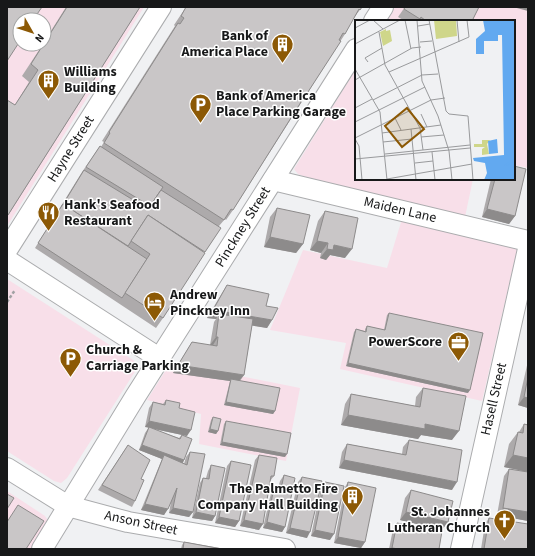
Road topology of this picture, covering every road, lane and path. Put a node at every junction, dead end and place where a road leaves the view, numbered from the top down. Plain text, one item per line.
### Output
1 (162, 7) edge
2 (383, 7) edge
3 (375, 20) edge
4 (355, 51) edge
5 (273, 180) junction
6 (528, 241) edge
7 (528, 249) edge
8 (7, 250) edge
9 (7, 260) edge
10 (15, 290) dead end
11 (7, 302) edge
12 (159, 358) junction
13 (7, 468) edge
14 (68, 506) junction
15 (42, 549) edge
16 (285, 549) edge
17 (460, 549) edge

1 - 8 street, Hayne Street
2 - 3 street
4 - 5 street, Pinckney Street
5 - 6 street, Maiden Lane
5 - 12 street, Pinckney Street
7 - 17 street, Hasell Street
9 - 12 street
10 - 11 path
12 - 14 street, Pinckney Street
13 - 14 street, Anson Street
14 - 15 street, Pinckney Street
14 - 16 street, Anson Street

